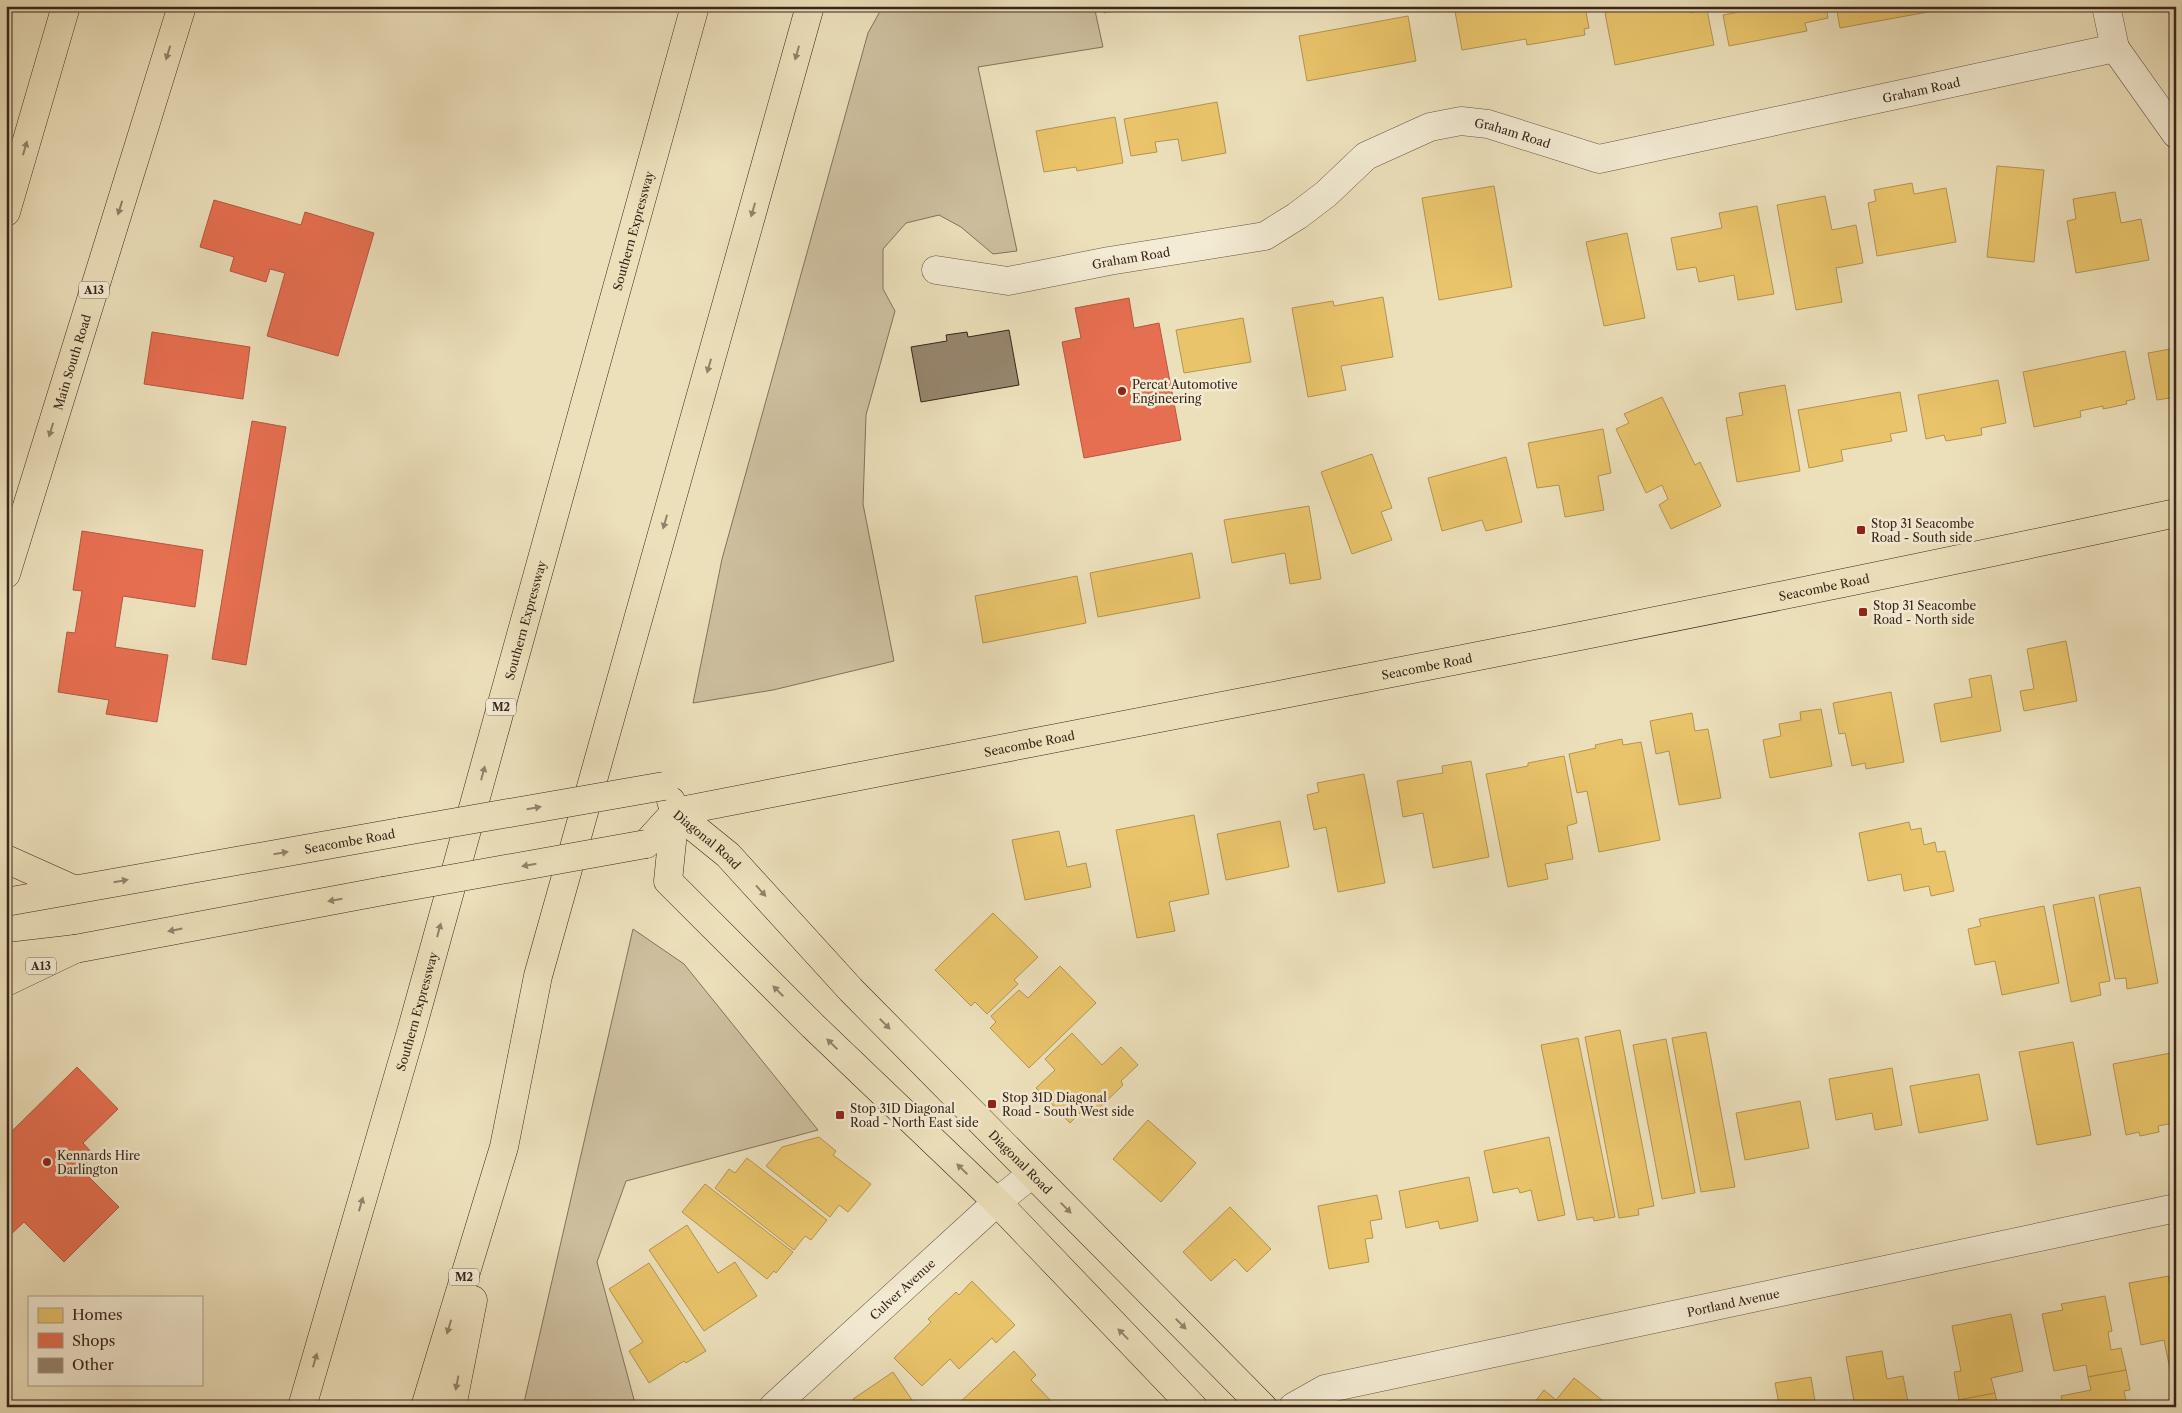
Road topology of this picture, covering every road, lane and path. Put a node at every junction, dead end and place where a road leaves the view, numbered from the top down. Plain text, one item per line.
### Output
1 (66, 6) edge
2 (182, 6) edge
3 (695, 6) edge
4 (810, 6) edge
5 (2106, 6) edge
6 (2115, 48) junction
7 (2176, 134) edge
8 (6, 212) edge
9 (936, 270) dead end
10 (2176, 513) edge
11 (6, 574) edge
12 (675, 812) junction
13 (6, 859) edge
14 (73, 889) junction
15 (6, 902) edge
16 (75, 949) junction
17 (6, 957) edge
18 (6, 982) edge
19 (504, 1146) junction
20 (1032, 1174) junction
21 (997, 1202) junction
22 (2176, 1208) edge
23 (302, 1407) edge
24 (425, 1407) edge
25 (452, 1407) edge
26 (773, 1407) edge
27 (1193, 1407) edge
28 (1263, 1407) edge
29 (1293, 1407) edge

8 -> 1 main road
2 -> 11 main road, Main South Road / A13
23 -> 3 main road, Southern Expressway / M2
4 -> 19 main road, M2
5 - 6 street
6 - 7 street
6 - 9 street, Graham Road
10 - 12 main road, Seacombe Road
14 -> 12 main road, Seacombe Road, bridge
12 -> 16 main road, bridge
12 -> 20 main road, Diagonal Road
21 -> 12 main road, Diagonal Road
13 - 14 main road
14 - 15 main road, Seacombe Road
16 - 17 main road
16 - 18 main road, A13
19 -> 24 main road, M2
19 -> 25 main road
20 - 21 street, Culver Avenue
20 -> 28 main road, Diagonal Road
21 - 26 street, Culver Avenue
27 -> 21 main road, Diagonal Road
22 - 29 street, Portland Avenue

